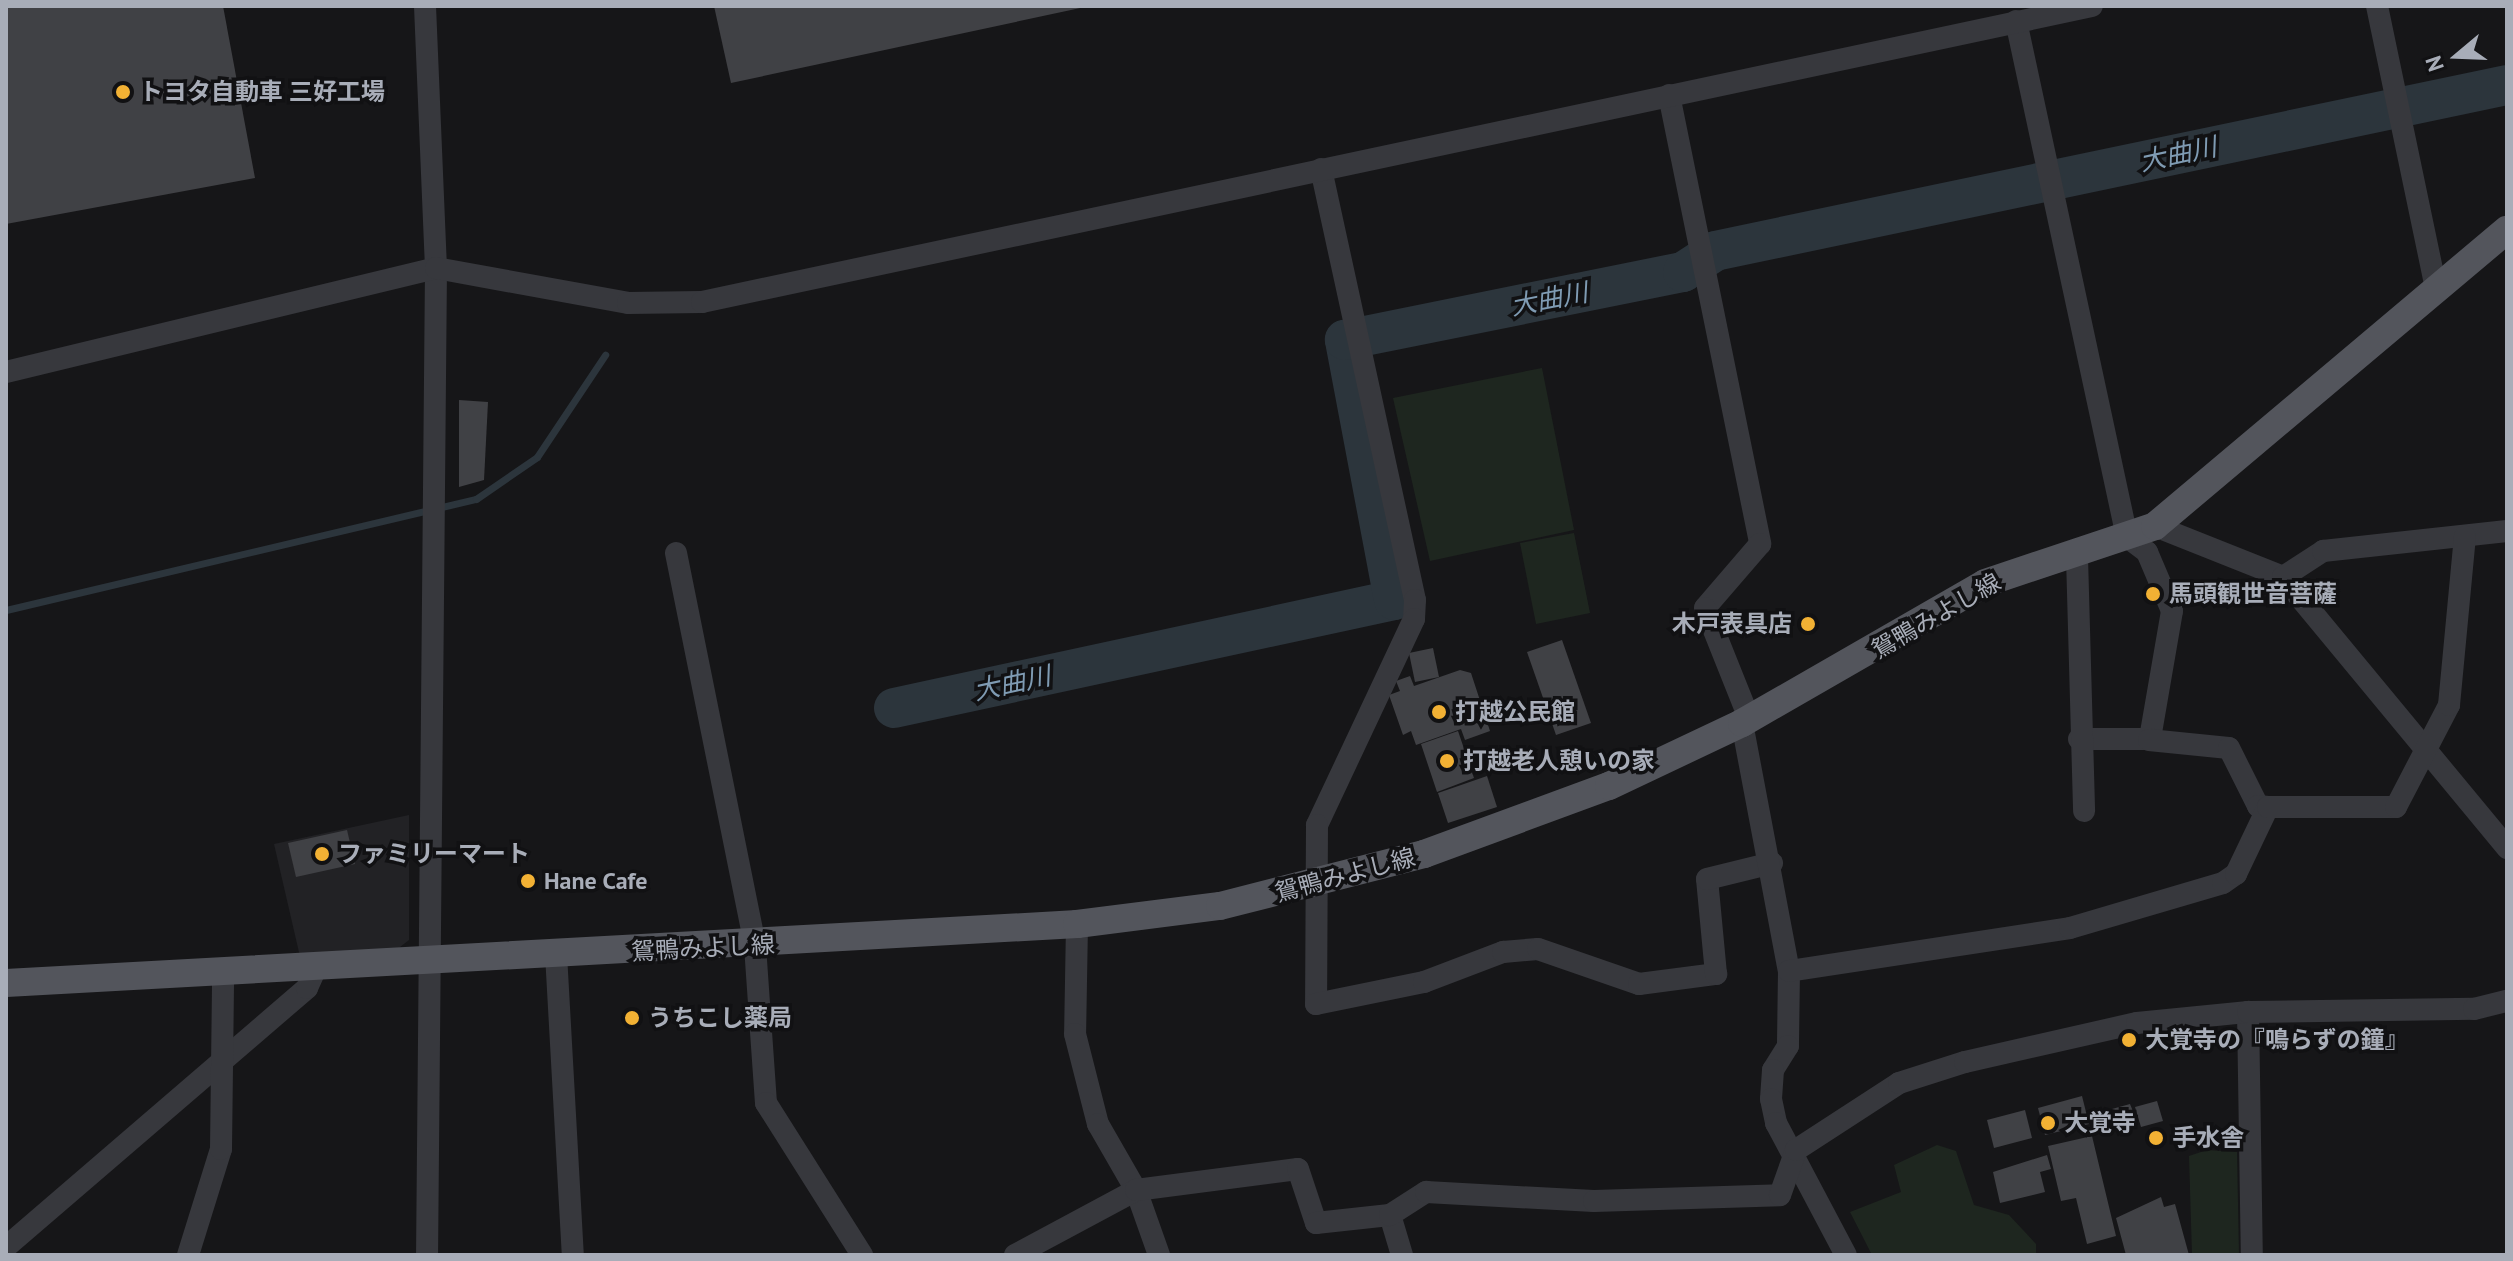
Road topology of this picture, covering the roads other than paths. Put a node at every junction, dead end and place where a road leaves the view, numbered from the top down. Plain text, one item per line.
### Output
1 (425, 6) edge
2 (2092, 6) edge
3 (2377, 6) edge
4 (2016, 21) junction
5 (1669, 95) junction
6 (1321, 169) junction
7 (2507, 230) edge
8 (436, 268) junction
9 (2436, 288) junction
10 (6, 372) edge
11 (2155, 526) junction
12 (2507, 531) edge
13 (2127, 537) junction
14 (2465, 537) junction
15 (676, 553) dead end
16 (2077, 557) junction
17 (2283, 577) junction
18 (1746, 720) junction
19 (2079, 739) junction
20 (2149, 740) junction
21 (2430, 748) junction
22 (2268, 807) junction
23 (2084, 811) dead end
24 (2507, 848) edge
25 (1772, 863) junction
26 (1312, 886) junction
27 (1077, 924) junction
28 (755, 946) junction
29 (556, 954) junction
30 (429, 962) junction
31 (316, 968) junction
32 (1789, 971) junction
33 (223, 975) junction
34 (6, 983) edge
35 (2507, 1001) edge
36 (2248, 1012) junction
37 (223, 1059) junction
38 (1796, 1150) junction
39 (1136, 1190) junction
40 (1390, 1215) junction
41 (6, 1247) edge
42 (188, 1255) edge
43 (427, 1255) edge
44 (573, 1255) edge
45 (862, 1255) edge
46 (1015, 1255) edge
47 (1159, 1255) edge
48 (1402, 1255) edge
49 (1846, 1255) edge
50 (2252, 1255) edge

1 - 8 street
2 - 4 street
3 - 9 street
4 - 5 street
4 - 13 street
5 - 6 street
5 - 18 street
6 - 8 street
6 - 26 street
7 - 9 main road, 鴛鴨みよし線
8 - 10 street
8 - 30 street
9 - 11 main road, 鴛鴨みよし線
11 - 13 main road, 鴛鴨みよし線
11 - 17 street
12 - 14 street
13 - 16 main road, 鴛鴨みよし線
13 - 20 street
14 - 17 street
14 - 21 street
15 - 28 street
16 - 18 main road, 鴛鴨みよし線
16 - 19 street
17 - 21 street
18 - 25 street
18 - 26 main road, 鴛鴨みよし線
19 - 20 street
19 - 23 street
20 - 22 street
21 - 22 street
21 - 24 street
22 - 32 street
25 - 26 street
25 - 32 street
26 - 27 main road, 鴛鴨みよし線
27 - 28 main road, 鴛鴨みよし線
27 - 39 street
28 - 29 main road, 鴛鴨みよし線
28 - 45 street
29 - 30 main road, 鴛鴨みよし線
29 - 44 street
30 - 31 main road, 鴛鴨みよし線
30 - 43 street
31 - 33 main road, 鴛鴨みよし線
31 - 37 street
32 - 38 street
33 - 34 main road, 鴛鴨みよし線
33 - 37 street
35 - 36 street
36 - 38 street
36 - 50 street
37 - 41 street
37 - 42 street
38 - 40 street
38 - 49 street
39 - 40 street
39 - 46 street
39 - 47 street
40 - 48 street

